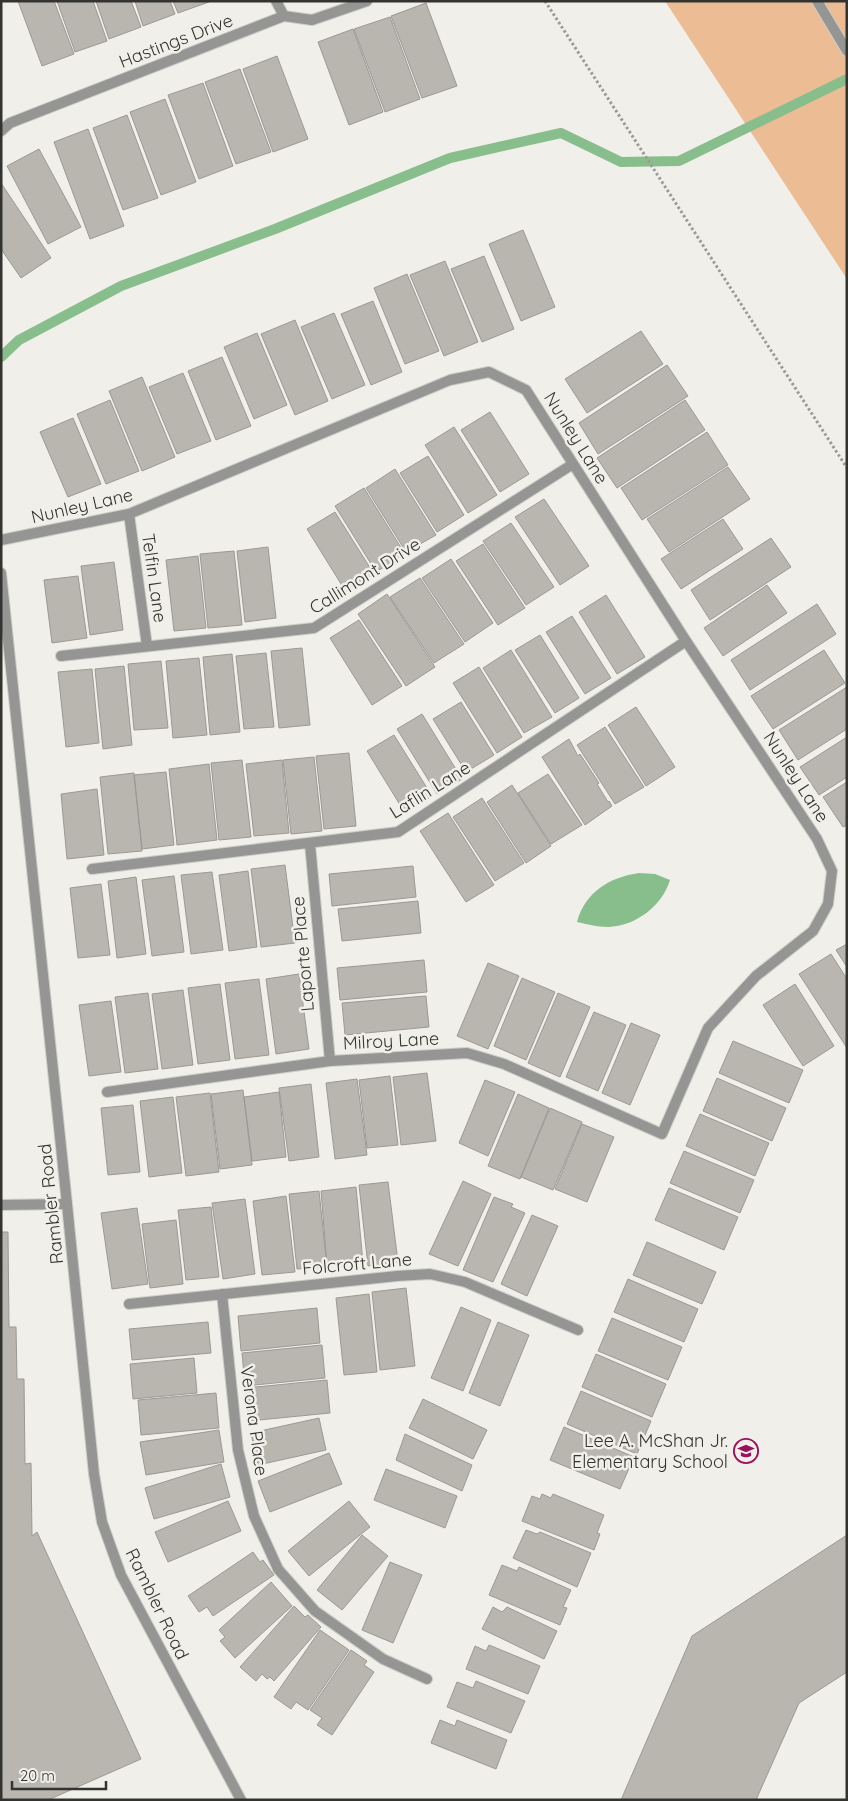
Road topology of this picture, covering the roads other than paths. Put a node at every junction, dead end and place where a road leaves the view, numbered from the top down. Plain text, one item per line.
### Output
1 (276, 1) edge
2 (367, 1) edge
3 (817, 1) edge
4 (284, 16) junction
5 (847, 51) edge
6 (1, 130) edge
7 (573, 464) junction
8 (129, 514) junction
9 (1, 540) edge
10 (1, 573) edge
11 (686, 641) junction
12 (147, 646) junction
13 (61, 656) dead end
14 (310, 844) junction
15 (92, 869) dead end
16 (330, 1061) junction
17 (107, 1092) dead end
18 (662, 1134) joint
19 (1, 1204) edge
20 (67, 1204) junction
21 (222, 1294) junction
22 (130, 1304) dead end
23 (578, 1330) dead end
24 (427, 1680) dead end
25 (241, 1800) edge

1 - 4 street
2 - 4 street, Hastings Drive
3 - 5 street
4 - 6 street, Hastings Drive
7 - 8 street, Nunley Lane
7 - 11 street, Nunley Lane
7 - 12 street, Callimont Drive
8 - 9 street, Nunley Lane
8 - 12 street, Telfin Lane
10 - 20 street, Rambler Road
11 - 14 street, Laflin Lane
11 - 18 street, Nunley Lane
12 - 13 street, Callimont Drive
14 - 15 street, Laflin Lane
14 - 16 street, Laporte Place
16 - 17 street, Milroy Lane
16 - 18 street, Milroy Lane
19 - 20 street
20 - 25 street, Rambler Road
21 - 22 street, Folcroft Lane
21 - 23 street, Folcroft Lane
21 - 24 street, Verona Place

